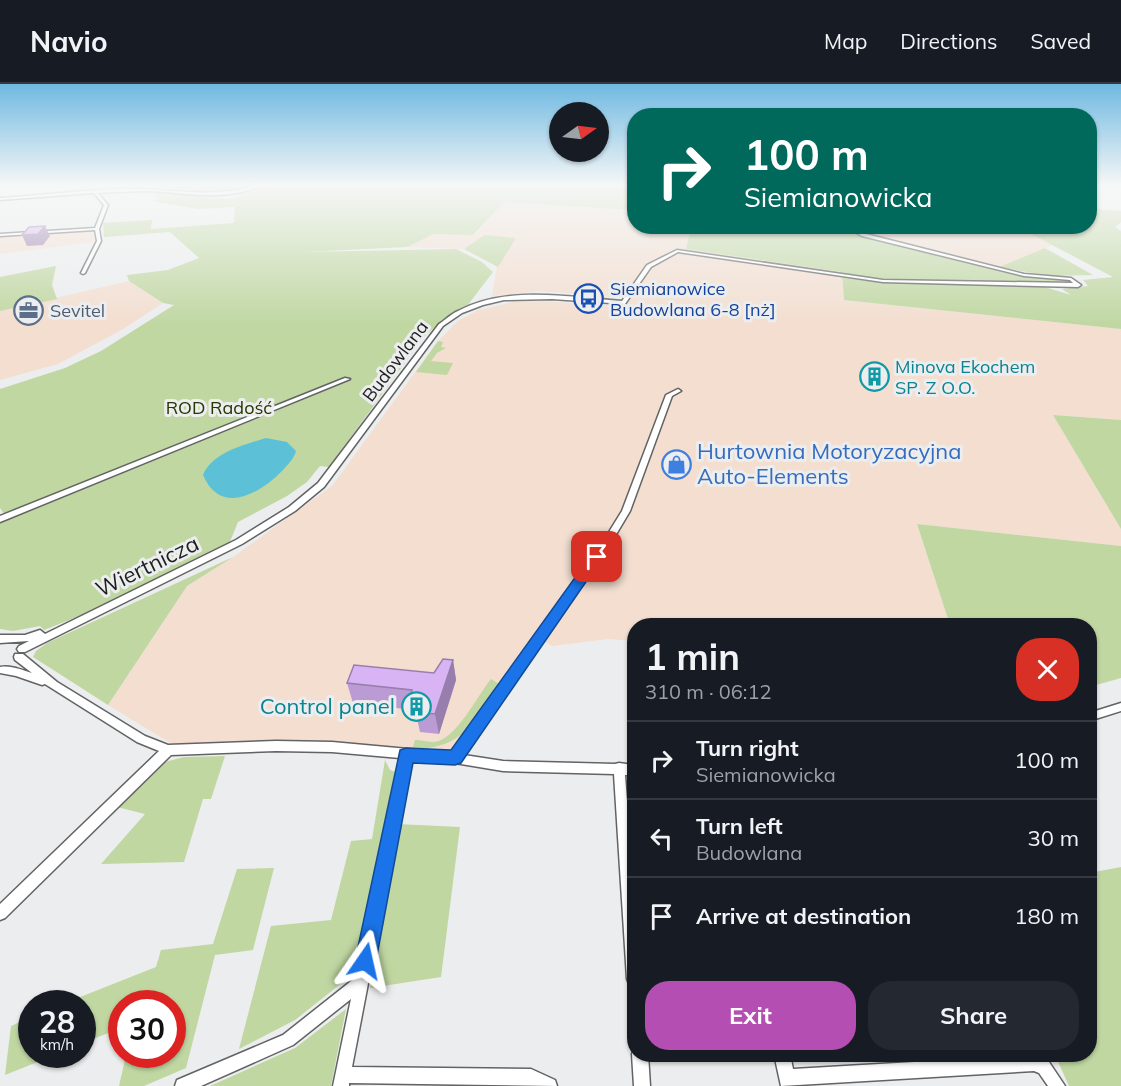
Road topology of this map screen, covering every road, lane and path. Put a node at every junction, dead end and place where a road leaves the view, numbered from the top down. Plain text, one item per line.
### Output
1 (63, 232) edge
2 (97, 232) edge
3 (862, 234) edge
4 (0, 235) edge
5 (83, 273) dead end
6 (347, 379) dead end
7 (678, 391) dead end
8 (0, 519) edge
9 (239, 542) joint
10 (0, 639) edge
11 (20, 649) junction
12 (2, 671) edge
13 (53, 685) junction
14 (1121, 707) edge
15 (1097, 714) edge
16 (168, 750) junction
17 (406, 755) junction
18 (455, 758) junction
19 (619, 768) junction
20 (627, 769) edge
21 (627, 861) edge
22 (0, 913) edge
23 (361, 982) junction
24 (640, 1062) edge
25 (784, 1062) edge
26 (343, 1080) edge
27 (788, 1082) edge
28 (183, 1086) edge
29 (549, 1086) edge
30 (642, 1086) edge
31 (1057, 1086) edge

1 - 4 street
2 - 5 street
3 - 9 street, Budowlana
6 - 8 street
7 - 18 street
9 - 11 street, Wiertnicza
10 - 11 street
11 - 12 street, Wiertnicza
11 - 13 street
12 - 13 street
13 - 16 street
14 - 15 street
16 - 17 street
16 - 22 street
17 - 18 street
17 - 23 street
18 - 19 street
19 - 20 street
19 - 21 street
23 - 26 street
23 - 28 street
24 - 30 street
25 - 27 street
26 - 29 street
27 - 31 street

